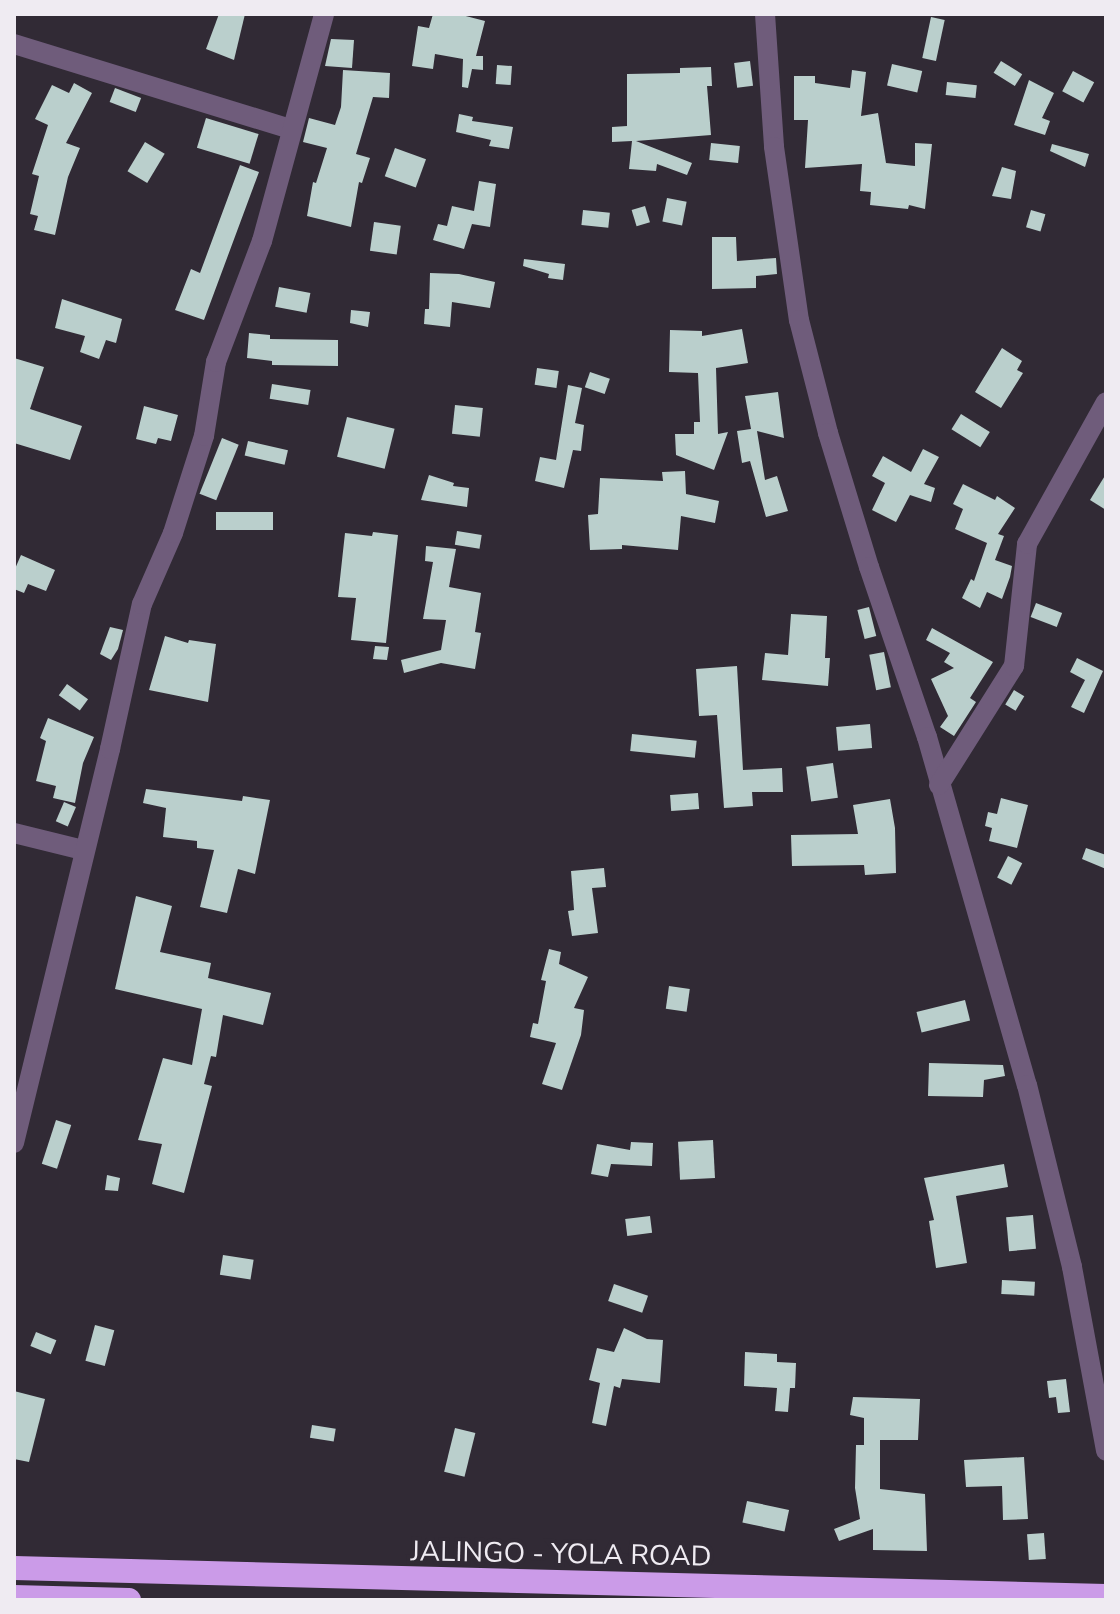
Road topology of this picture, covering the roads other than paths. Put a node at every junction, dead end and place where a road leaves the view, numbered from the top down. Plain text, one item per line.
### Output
1 (324, 14) edge
2 (765, 14) edge
3 (14, 44) edge
4 (291, 129) junction
5 (1106, 402) edge
6 (939, 785) junction
7 (14, 833) edge
8 (83, 850) junction
9 (14, 1143) edge
10 (1106, 1451) edge
11 (14, 1568) edge
12 (1106, 1596) edge
13 (14, 1597) edge
14 (129, 1600) edge

1 - 4 street
2 - 6 street
3 - 4 street
4 - 8 street
5 - 6 street
6 - 10 street
7 - 8 street
8 - 9 street
11 - 12 highway, JALINGO - YOLA ROAD
13 - 14 highway

